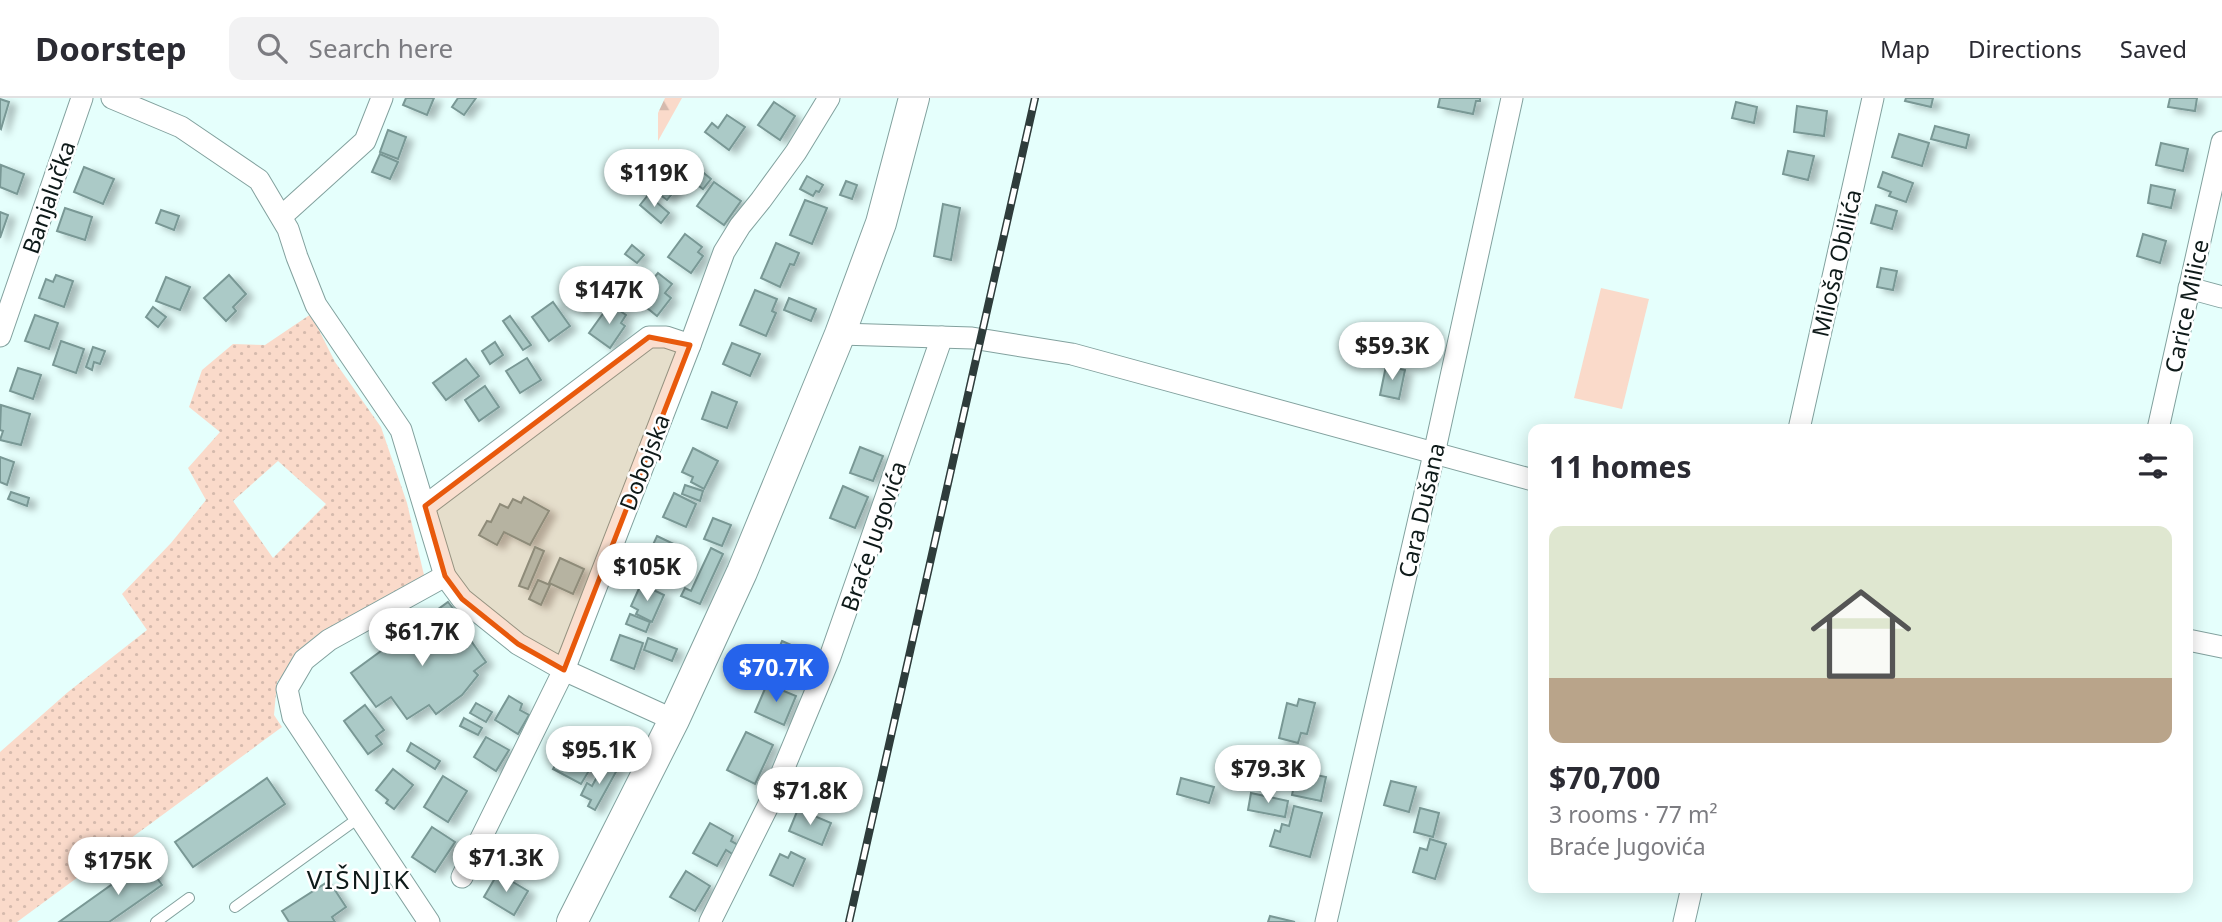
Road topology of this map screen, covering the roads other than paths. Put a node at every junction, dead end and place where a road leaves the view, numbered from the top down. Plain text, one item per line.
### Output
1 (82, 98) edge
2 (111, 98) edge
3 (382, 98) edge
4 (829, 98) edge
5 (914, 98) edge
6 (1512, 98) edge
7 (1873, 98) edge
8 (2222, 142) edge
9 (282, 216) junction
10 (2189, 288) junction
11 (2222, 297) edge
12 (840, 334) junction
13 (0, 336) edge
14 (942, 337) junction
15 (690, 345) junction
16 (1800, 424) edge
17 (2159, 424) edge
18 (1434, 454) junction
19 (1528, 479) edge
20 (425, 506) junction
21 (445, 576) junction
22 (2193, 641) edge
23 (2222, 647) edge
24 (564, 670) junction
25 (674, 720) junction
26 (360, 817) junction
27 (462, 877) dead end
28 (1691, 893) edge
29 (189, 898) dead end
30 (235, 907) dead end
31 (156, 922) edge
32 (429, 922) edge
33 (572, 922) edge
34 (710, 922) edge
35 (1326, 922) edge
36 (1684, 922) edge

1 - 13 street, Banjalučka
2 - 9 street
3 - 9 street
4 - 15 street, Dobojska
5 - 12 main road
6 - 18 street, Cara Dušana
7 - 16 street, Miloša Obilića
8 - 10 street, Carice Milice
9 - 20 street
10 - 11 street
10 - 17 street, Carice Milice
12 - 14 street
12 - 25 main road
14 - 18 street
14 - 34 street, Braće Jugovića
15 - 20 street
15 - 24 street, Dobojska
18 - 19 street
18 - 35 street, Cara Dušana
20 - 21 street
21 - 24 street
21 - 26 street
22 - 23 street
24 - 25 street
24 - 27 street, Dobojska
25 - 33 main road
26 - 30 lane
26 - 32 street
28 - 36 street
29 - 31 lane

